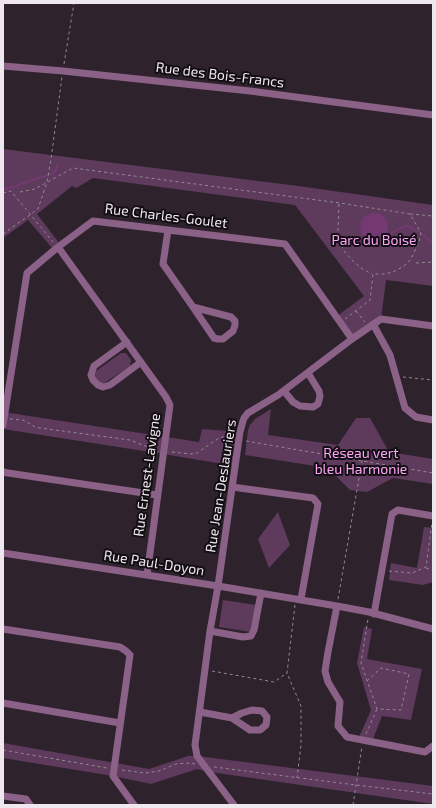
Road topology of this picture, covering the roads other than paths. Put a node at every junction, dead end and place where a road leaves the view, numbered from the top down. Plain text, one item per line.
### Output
1 (3, 66) edge
2 (433, 115) edge
3 (168, 230) junction
4 (58, 247) junction
5 (193, 307) junction
6 (371, 326) junction
7 (433, 326) edge
8 (352, 339) junction
9 (127, 342) junction
10 (141, 362) junction
11 (308, 373) junction
12 (284, 391) junction
13 (433, 420) edge
14 (4, 421) edge
15 (3, 472) edge
16 (232, 487) junction
17 (158, 495) junction
18 (433, 516) edge
19 (3, 553) edge
20 (147, 575) junction
21 (218, 586) junction
22 (261, 593) junction
23 (298, 599) junction
24 (337, 606) junction
25 (371, 613) junction
26 (3, 629) edge
27 (433, 629) edge
28 (210, 630) junction
29 (3, 703) edge
30 (200, 712) junction
31 (232, 718) dead end
32 (120, 723) junction
33 (433, 746) edge
34 (3, 796) edge
35 (30, 805) edge
36 (134, 805) edge
37 (234, 805) edge

1 - 2 street, Rue des Bois-Francs
3 - 4 street, Rue Charles-Goulet
3 - 5 street
3 - 8 street, Rue Charles-Goulet
4 - 9 street, Rue Ernest-Lavigne
4 - 14 street, Rue Charles-Goulet
5 - 5 street
6 - 7 street, Rue Jean-Deslauriers
6 - 8 street, Rue Jean-Deslauriers
6 - 13 street
8 - 11 street, Rue Jean-Deslauriers
9 - 10 street, Rue Ernest-Lavigne
9 - 10 street
10 - 17 street, Rue Ernest-Lavigne
11 - 12 street, Rue Jean-Deslauriers
11 - 12 street
12 - 16 street, Rue Jean-Deslauriers
15 - 17 street
16 - 21 street, Rue Jean-Deslauriers
16 - 23 street
17 - 20 street, Rue Ernest-Lavigne
18 - 25 street
19 - 20 street, Rue Paul-Doyon
20 - 21 street, Rue Paul-Doyon
21 - 22 street, Rue Paul-Doyon
21 - 28 street, Rue Jean-Deslauriers
22 - 23 street, Rue Paul-Doyon
22 - 28 street
23 - 24 street, Rue Paul-Doyon
24 - 25 street, Rue Paul-Doyon
24 - 33 street
25 - 27 street, Rue Paul-Doyon
26 - 32 street
28 - 30 street, Rue Jean-Deslauriers
29 - 32 street
30 - 31 street
30 - 37 street, Rue Jean-Deslauriers
32 - 36 street
34 - 35 street

